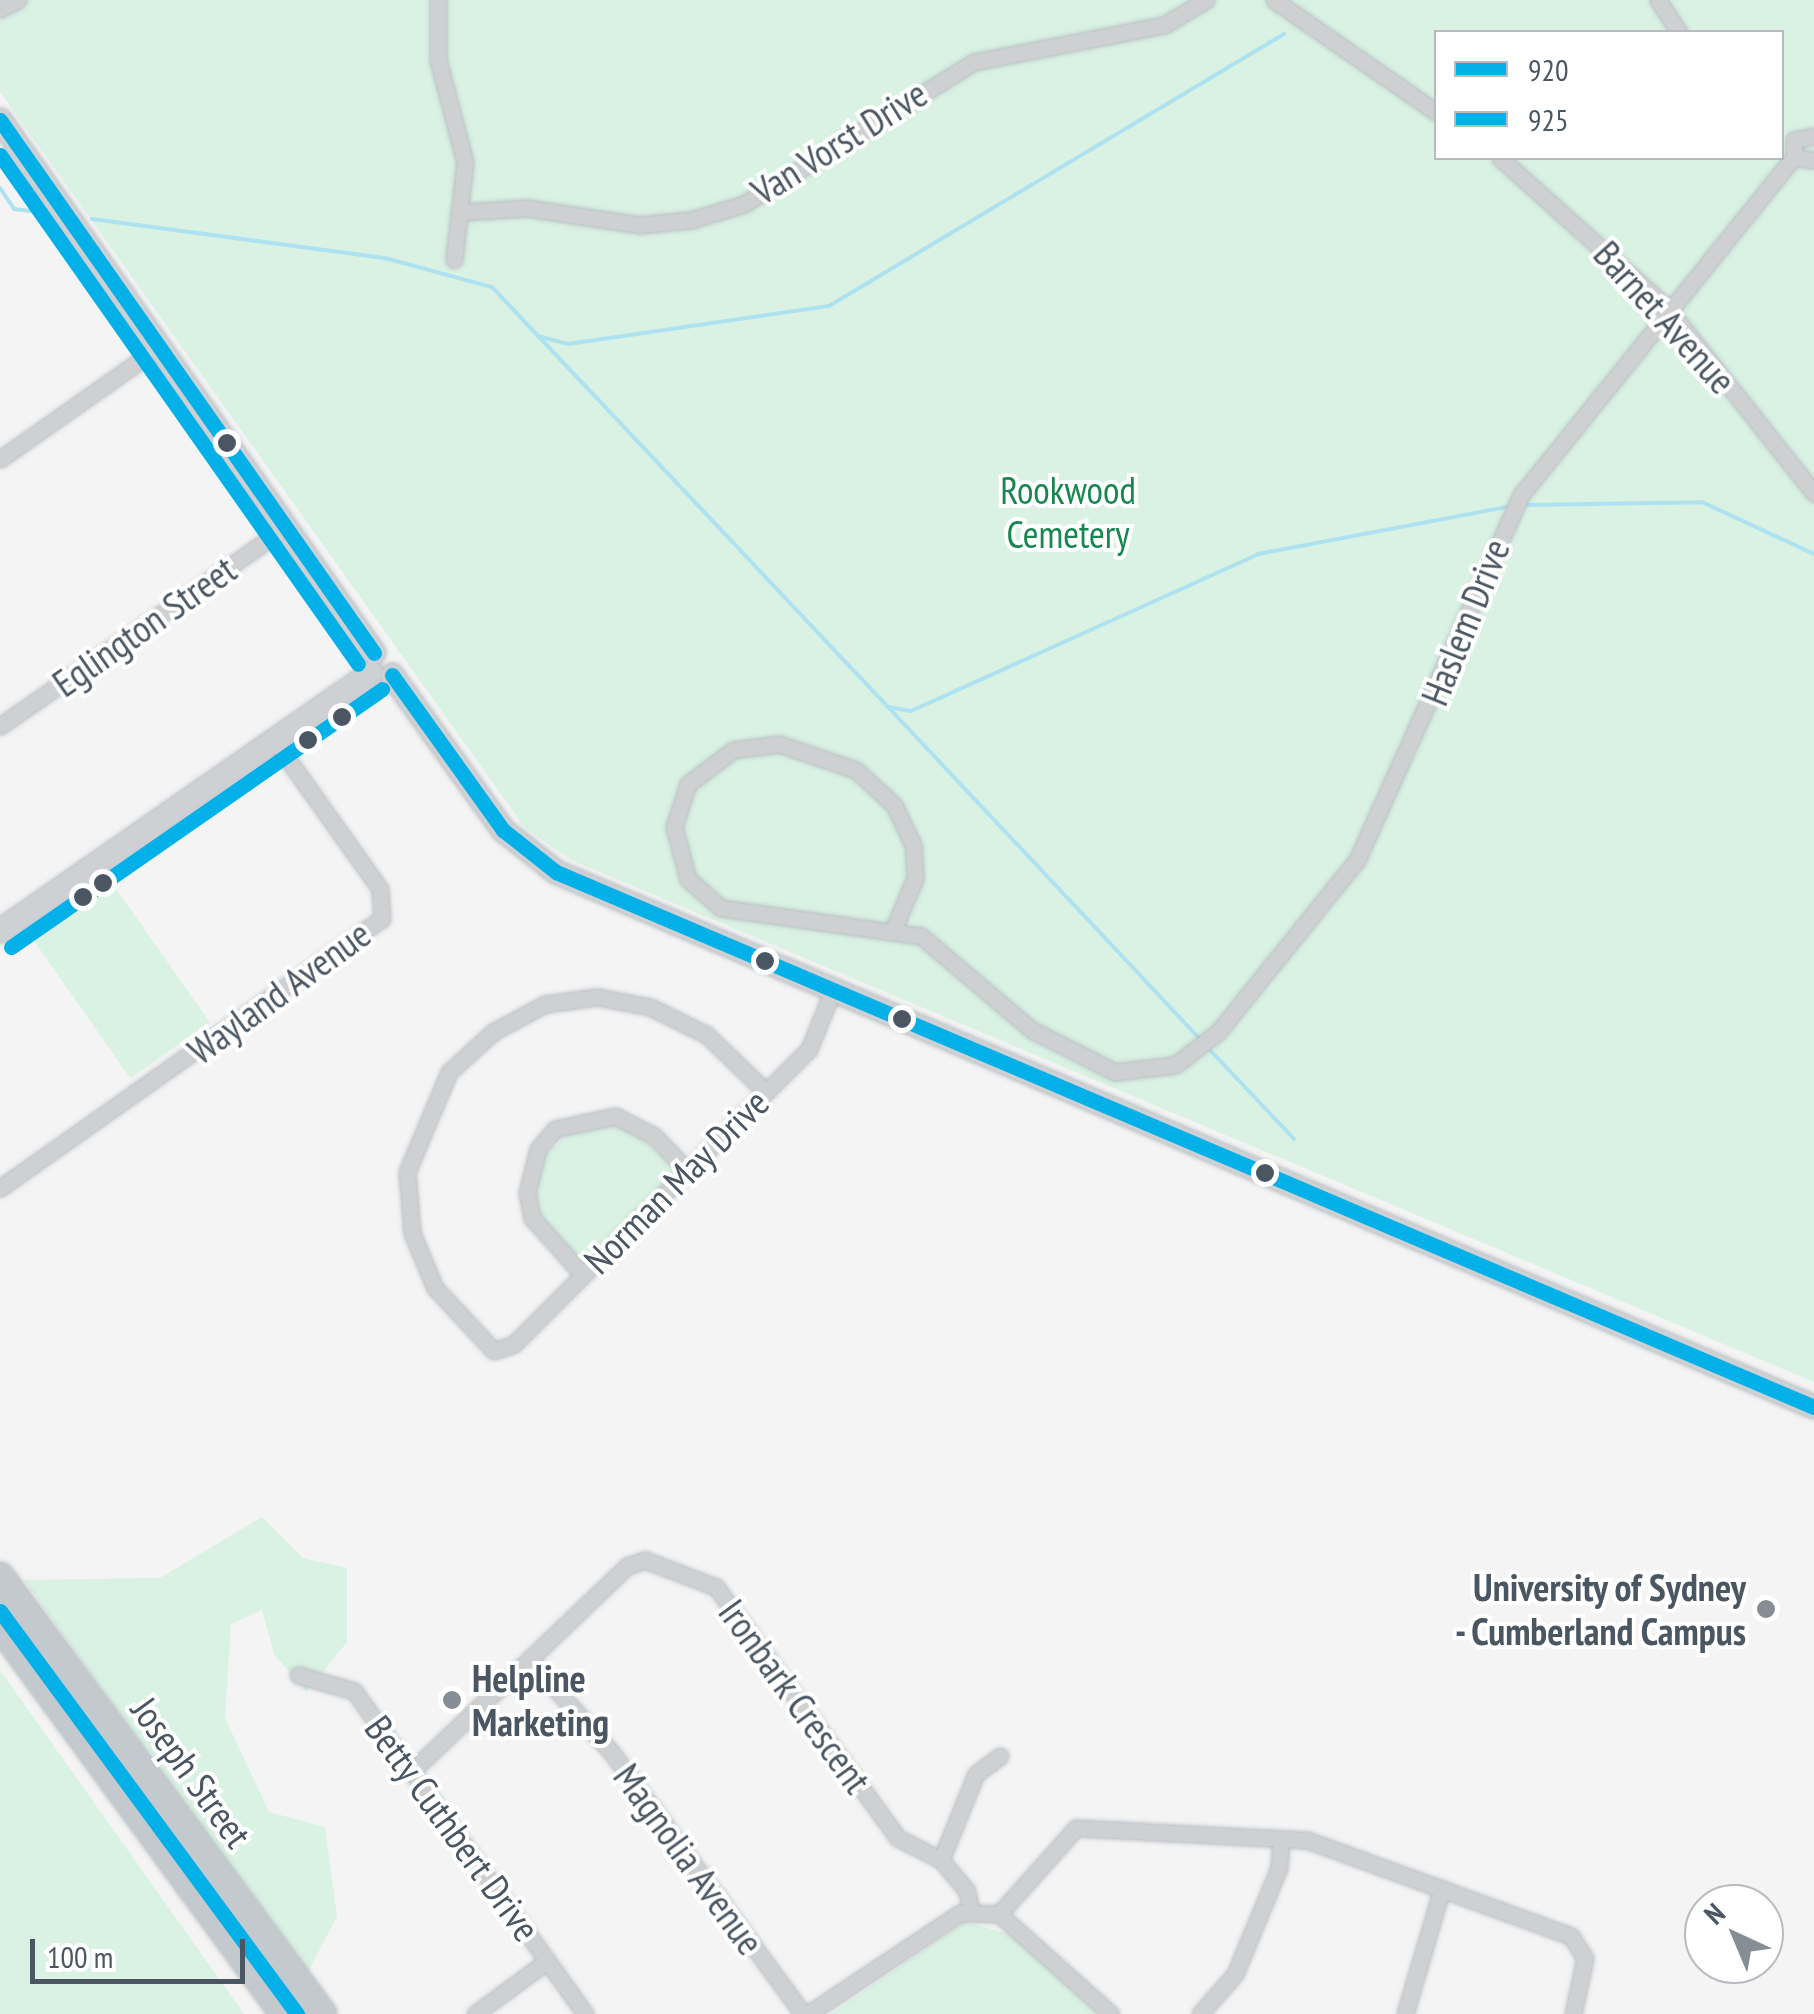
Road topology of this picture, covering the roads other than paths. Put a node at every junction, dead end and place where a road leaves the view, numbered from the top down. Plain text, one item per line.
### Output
1 (18, 0) edge
2 (438, 0) edge
3 (1206, 0) edge
4 (1274, 0) edge
5 (1658, 0) edge
6 (0, 9) edge
7 (1679, 30) edge
8 (1434, 111) edge
9 (0, 120) edge
10 (1788, 136) edge
11 (1814, 136) edge
12 (1794, 157) junction
13 (1502, 160) edge
14 (1814, 160) edge
15 (463, 212) junction
16 (454, 259) dead end
17 (1668, 310) junction
18 (161, 346) junction
19 (0, 459) edge
20 (1814, 493) edge
21 (288, 526) junction
22 (379, 667) junction
23 (0, 726) edge
24 (274, 740) junction
25 (894, 928) junction
26 (0, 931) edge
27 (833, 990) junction
28 (766, 1092) junction
29 (688, 1170) junction
30 (0, 1188) edge
31 (583, 1274) junction
32 (1814, 1407) edge
33 (0, 1577) edge
34 (0, 1625) edge
35 (532, 1662) junction
36 (298, 1676) dead end
37 (1000, 1756) dead end
38 (412, 1771) junction
39 (1281, 1839) junction
40 (941, 1860) junction
41 (1442, 1888) junction
42 (972, 1913) junction
43 (999, 1914) junction
44 (548, 1961) junction
45 (285, 2014) edge
46 (322, 2014) edge
47 (474, 2014) edge
48 (585, 2014) edge
49 (806, 2014) edge
50 (1110, 2014) edge
51 (1200, 2014) edge
52 (1405, 2014) edge
53 (1573, 2014) edge

1 - 6 street
2 - 15 street
3 - 15 street, Van Vorst Drive
4 - 8 street
5 - 7 street
9 - 18 main road
10 - 11 street
10 - 12 street
12 - 14 street
12 - 17 street, Haslem Drive
13 - 17 street, Barnet Avenue
15 - 16 street
17 - 20 street, Barnet Avenue
17 - 25 street, Haslem Drive
18 - 19 street
18 - 21 main road
21 - 22 main road
21 - 23 street, Eglington Street
22 - 24 main road
22 - 27 main road
24 - 26 main road
24 - 30 street, Wayland Avenue
25 - 25 street
27 - 28 street, Norman May Drive
27 - 32 main road
28 - 29 street, Norman May Drive
28 - 31 street, Norman May Drive
29 - 31 street, Norman May Drive
29 - 31 street
33 - 46 highway, Joseph Street
34 - 45 highway, Joseph Street
35 - 38 street, Ironbark Crescent
35 - 40 street, Ironbark Crescent
35 - 49 street, Magnolia Avenue
36 - 38 street, Betty Cuthbert Drive
37 - 40 street
38 - 44 street, Betty Cuthbert Drive
39 - 41 street
39 - 43 street
39 - 51 street
40 - 42 street, Ironbark Crescent
41 - 52 street
41 - 53 street
42 - 43 street
42 - 49 street
43 - 50 street
44 - 47 street
44 - 48 street, Betty Cuthbert Drive

